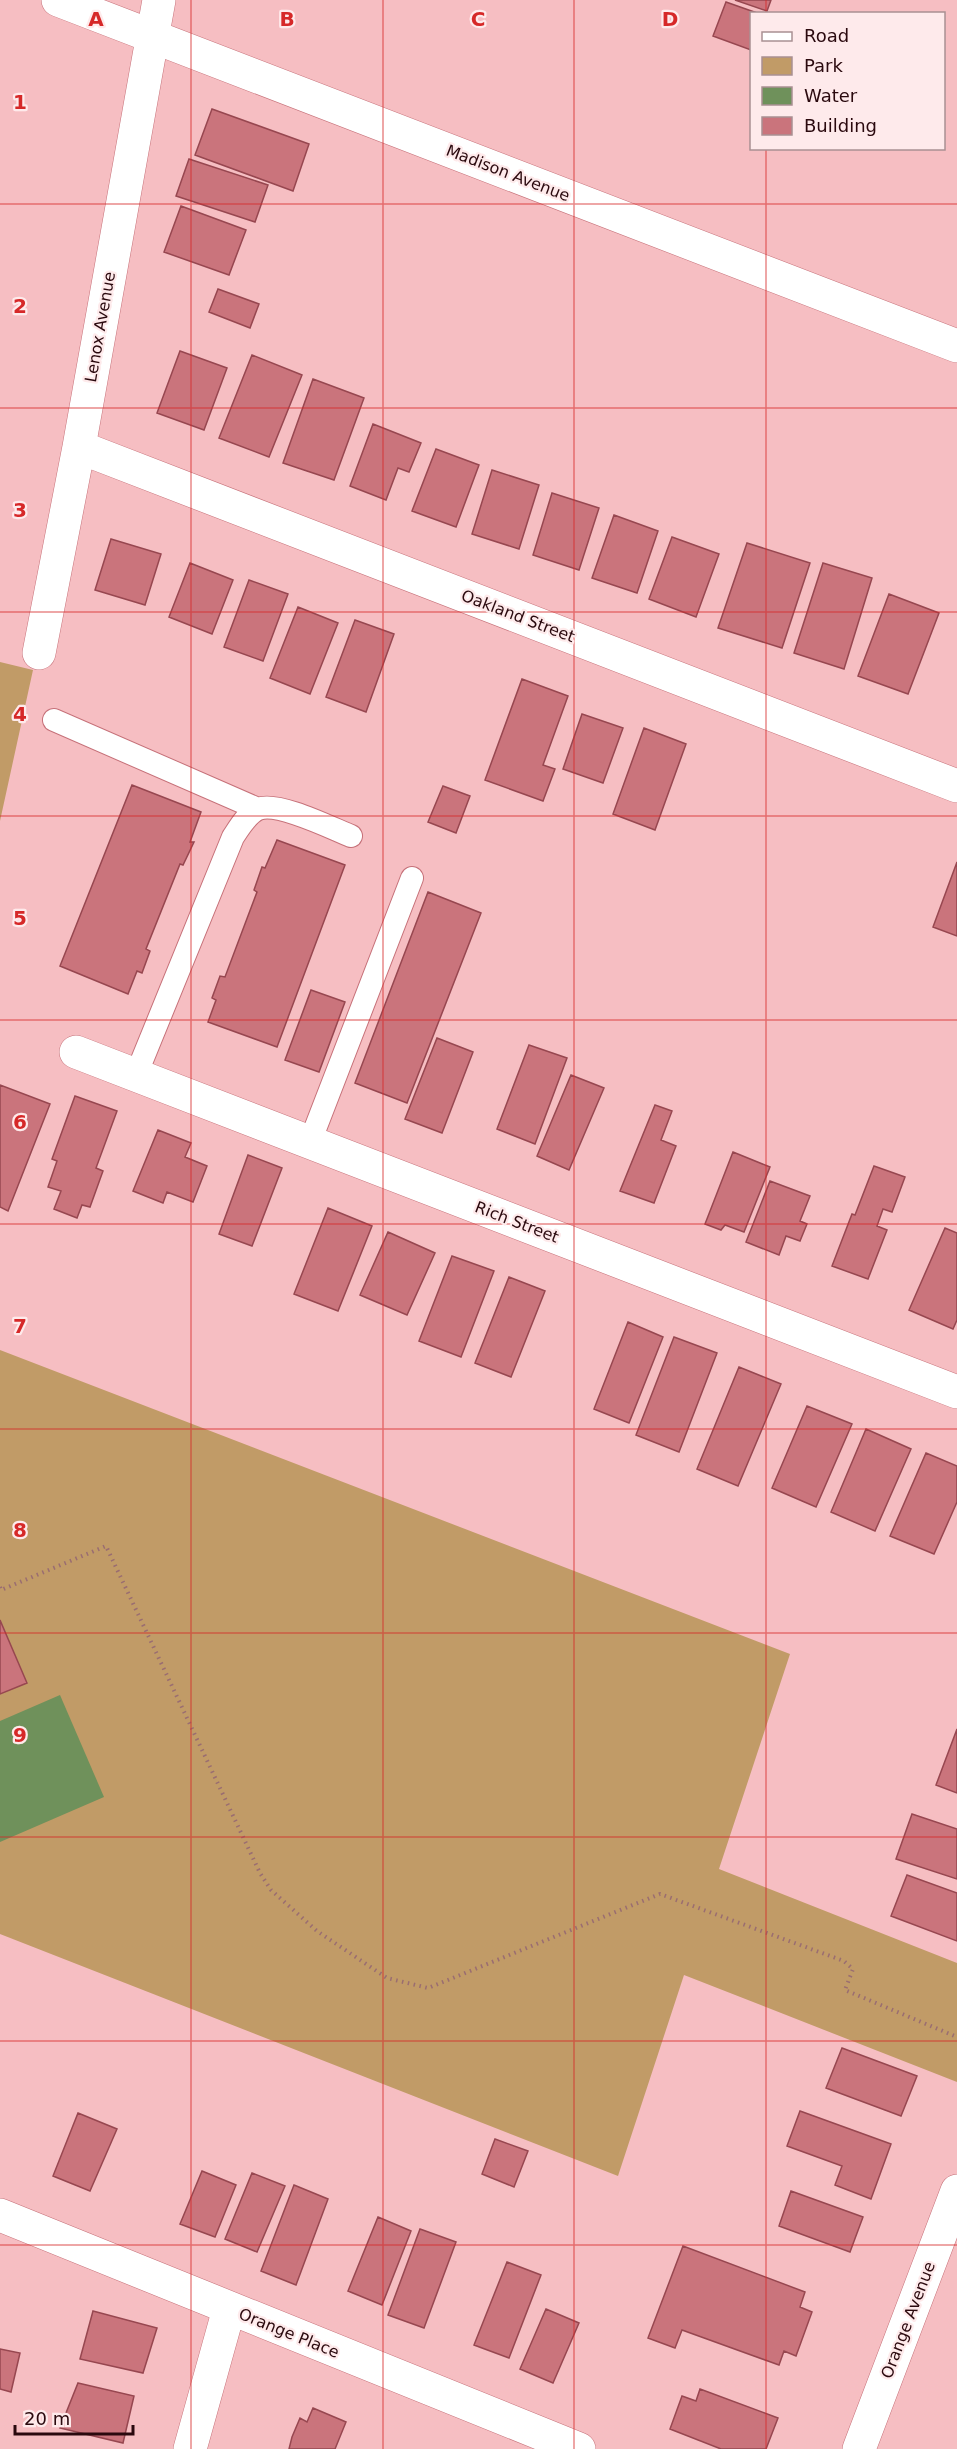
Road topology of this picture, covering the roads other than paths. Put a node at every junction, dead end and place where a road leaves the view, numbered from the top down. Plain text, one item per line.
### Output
1 (58, 0) edge
2 (159, 0) edge
3 (152, 36) junction
4 (957, 346) edge
5 (79, 447) junction
6 (39, 653) dead end
7 (54, 720) dead end
8 (957, 786) edge
9 (258, 809) junction
10 (351, 836) dead end
11 (412, 878) dead end
12 (76, 1052) dead end
13 (136, 1075) junction
14 (310, 1142) junction
15 (957, 1392) edge
16 (957, 2191) edge
17 (0, 2215) edge
18 (229, 2309) junction
19 (190, 2449) edge
20 (579, 2449) edge
21 (859, 2449) edge

1 - 3 street, Madison Avenue
2 - 3 street, Lenox Avenue
3 - 4 street, Madison Avenue
3 - 5 street, Lenox Avenue
5 - 6 street, Lenox Avenue
5 - 8 street, Oakland Street
7 - 9 lane
9 - 10 lane
9 - 13 lane
11 - 14 lane
12 - 13 street, Rich Street
13 - 14 street, Rich Street
14 - 15 street, Rich Street
16 - 21 street, Orange Avenue
17 - 18 street, Orange Place
18 - 19 street
18 - 20 street, Orange Place

